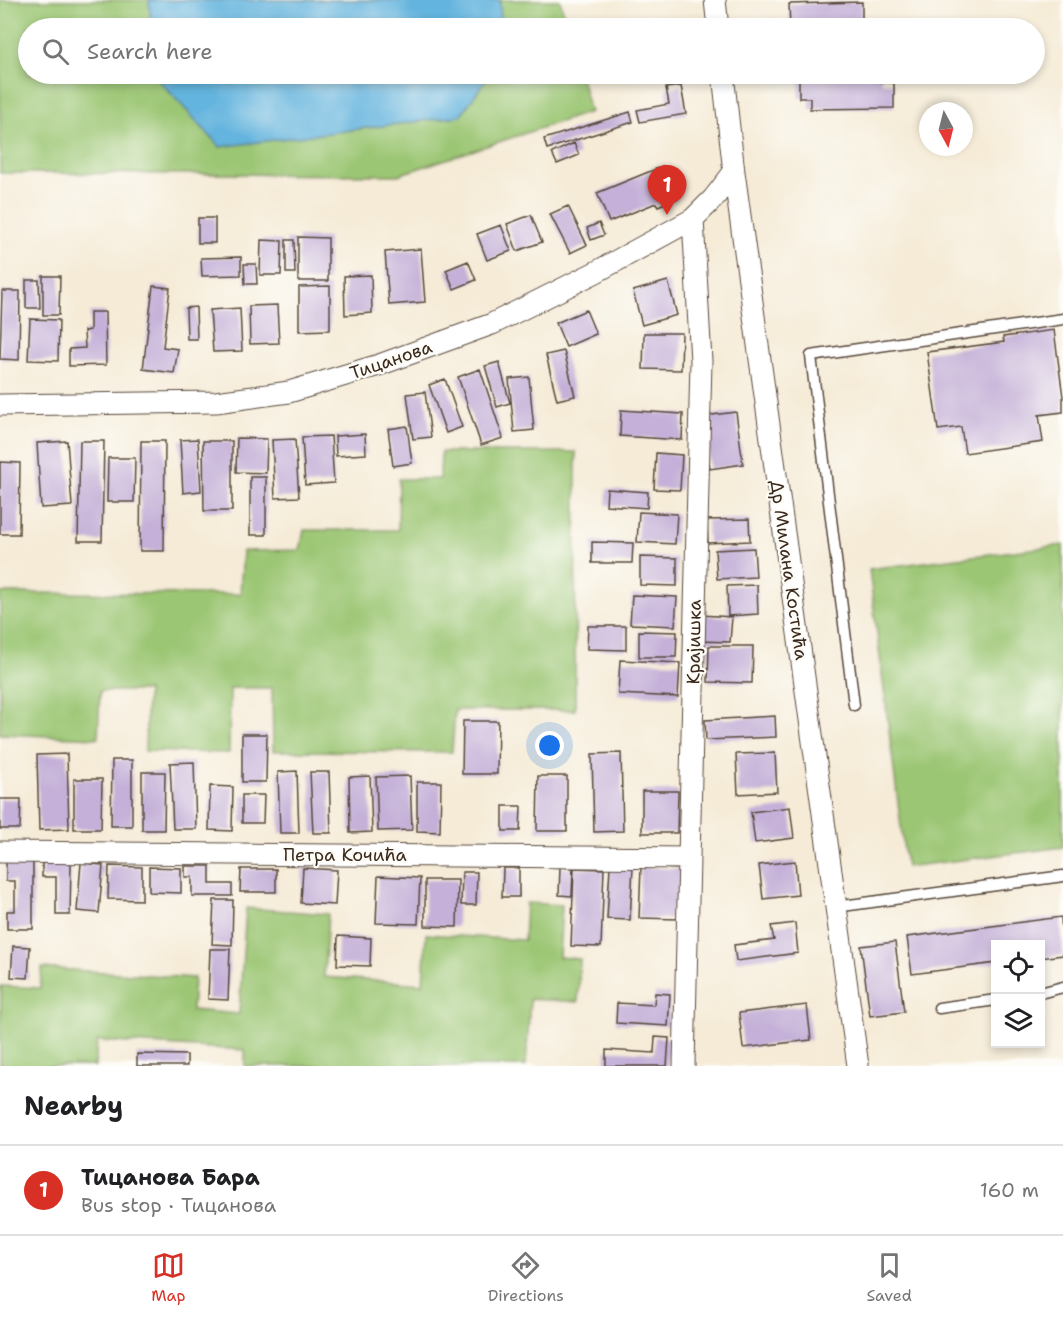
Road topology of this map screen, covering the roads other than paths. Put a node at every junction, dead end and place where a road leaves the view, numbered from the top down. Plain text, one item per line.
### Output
1 (715, 0) edge
2 (717, 18) edge
3 (724, 84) edge
4 (734, 172) junction
5 (693, 219) junction
6 (1063, 319) edge
7 (0, 405) edge
8 (854, 705) dead end
9 (0, 852) edge
10 (689, 858) junction
11 (1063, 876) edge
12 (836, 907) junction
13 (1063, 987) edge
14 (1045, 992) edge
15 (991, 1001) edge
16 (939, 1008) dead end
17 (684, 1066) edge
18 (858, 1066) edge

1 - 2 street
3 - 4 street, Др Милана Костића
4 - 5 street, Тицанова
4 - 12 street, Др Милана Костића
5 - 7 street, Тицанова
5 - 10 street, Крајишка
6 - 8 lane
9 - 10 street, Петра Кочића
10 - 17 street, Крајишка
11 - 12 lane
12 - 18 street, Др Милана Костића
13 - 14 lane
15 - 16 lane

